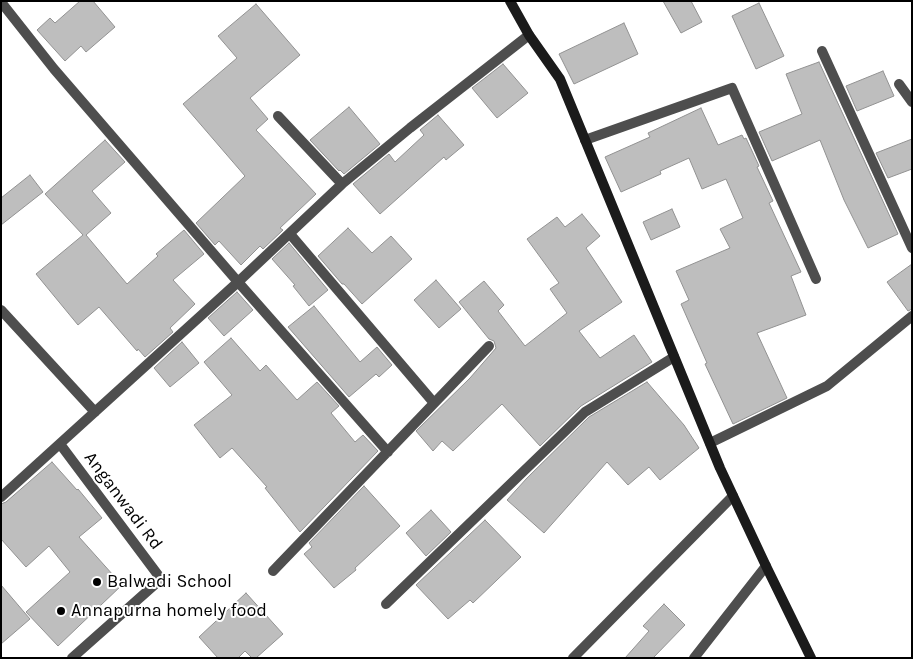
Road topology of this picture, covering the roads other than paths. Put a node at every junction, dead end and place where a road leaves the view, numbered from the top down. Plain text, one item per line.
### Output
1 (510, 1) edge
2 (1, 2) edge
3 (529, 35) junction
4 (822, 51) dead end
5 (899, 84) dead end
6 (912, 102) edge
7 (278, 116) dead end
8 (585, 140) junction
9 (342, 184) junction
10 (290, 234) junction
11 (912, 248) edge
12 (816, 279) dead end
13 (238, 282) junction
14 (1, 310) edge
15 (912, 316) edge
16 (489, 346) dead end
17 (674, 357) junction
18 (434, 403) junction
19 (94, 412) junction
20 (710, 443) junction
21 (60, 444) junction
22 (388, 452) junction
23 (733, 496) junction
24 (1, 497) edge
25 (766, 566) junction
26 (273, 570) dead end
27 (386, 604) dead end
28 (72, 658) edge
29 (573, 658) edge
30 (694, 658) edge
31 (811, 658) edge

1 - 3 main road
2 - 13 street
3 - 8 main road
3 - 9 street
4 - 11 street
5 - 6 street
7 - 9 street
8 - 12 street
8 - 17 main road
9 - 10 street
10 - 13 street
10 - 18 street
13 - 19 street
13 - 22 street
14 - 19 street
15 - 20 street
16 - 18 street
17 - 20 main road
17 - 27 street
18 - 22 street
19 - 21 street
20 - 23 main road
21 - 24 street
21 - 28 street, Anganwadi Rd
22 - 26 street
23 - 25 main road
23 - 29 street
25 - 30 street
25 - 31 main road

